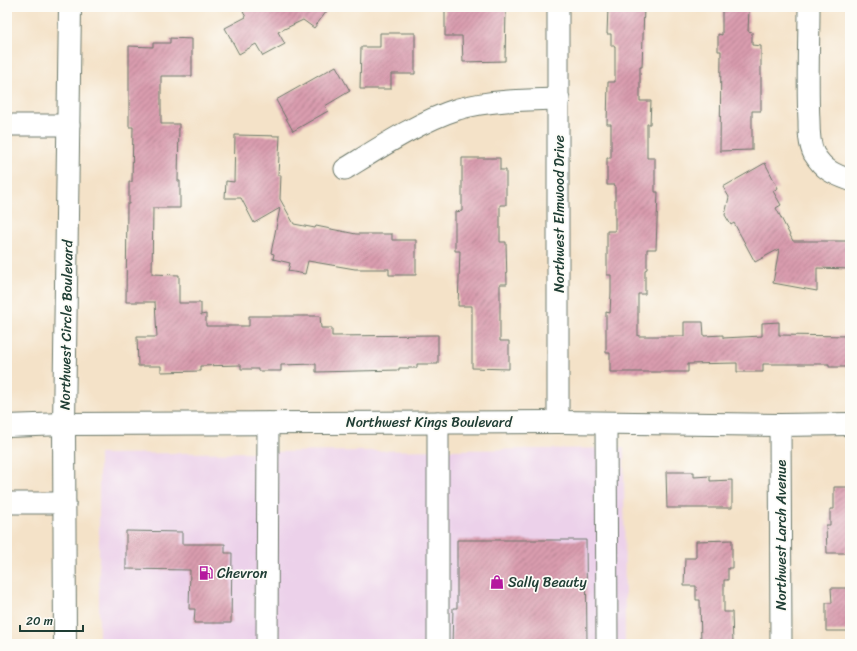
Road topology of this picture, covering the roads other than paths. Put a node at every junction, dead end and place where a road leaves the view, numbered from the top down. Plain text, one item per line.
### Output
1 (70, 7) edge
2 (558, 7) edge
3 (809, 7) edge
4 (559, 99) junction
5 (7, 125) edge
6 (69, 125) junction
7 (345, 168) dead end
8 (850, 180) edge
9 (438, 422) junction
10 (558, 422) junction
11 (268, 423) junction
12 (606, 423) junction
13 (64, 424) junction
14 (850, 424) edge
15 (780, 425) junction
16 (7, 426) edge
17 (7, 503) edge
18 (65, 503) junction
19 (65, 644) edge
20 (267, 644) edge
21 (438, 644) edge
22 (606, 644) edge
23 (781, 644) edge

1 - 6 main road, Northwest Circle Boulevard
2 - 4 street, Northwest Elmwood Drive
3 - 8 street
4 - 7 street
4 - 10 street, Northwest Elmwood Drive
5 - 6 street
6 - 13 main road, Northwest Circle Boulevard
9 - 10 main road, Northwest Kings Boulevard
9 - 11 main road, Northwest Kings Boulevard
9 - 21 street
10 - 12 main road, Northwest Kings Boulevard
11 - 13 main road, Northwest Kings Boulevard
11 - 20 street
12 - 15 main road, Northwest Kings Boulevard
12 - 22 street
13 - 16 main road, Northwest Kings Boulevard
13 - 18 main road, Northwest Circle Boulevard
14 - 15 main road, Northwest Kings Boulevard
15 - 23 street, Northwest Larch Avenue
17 - 18 street
18 - 19 main road, Northwest Circle Boulevard

